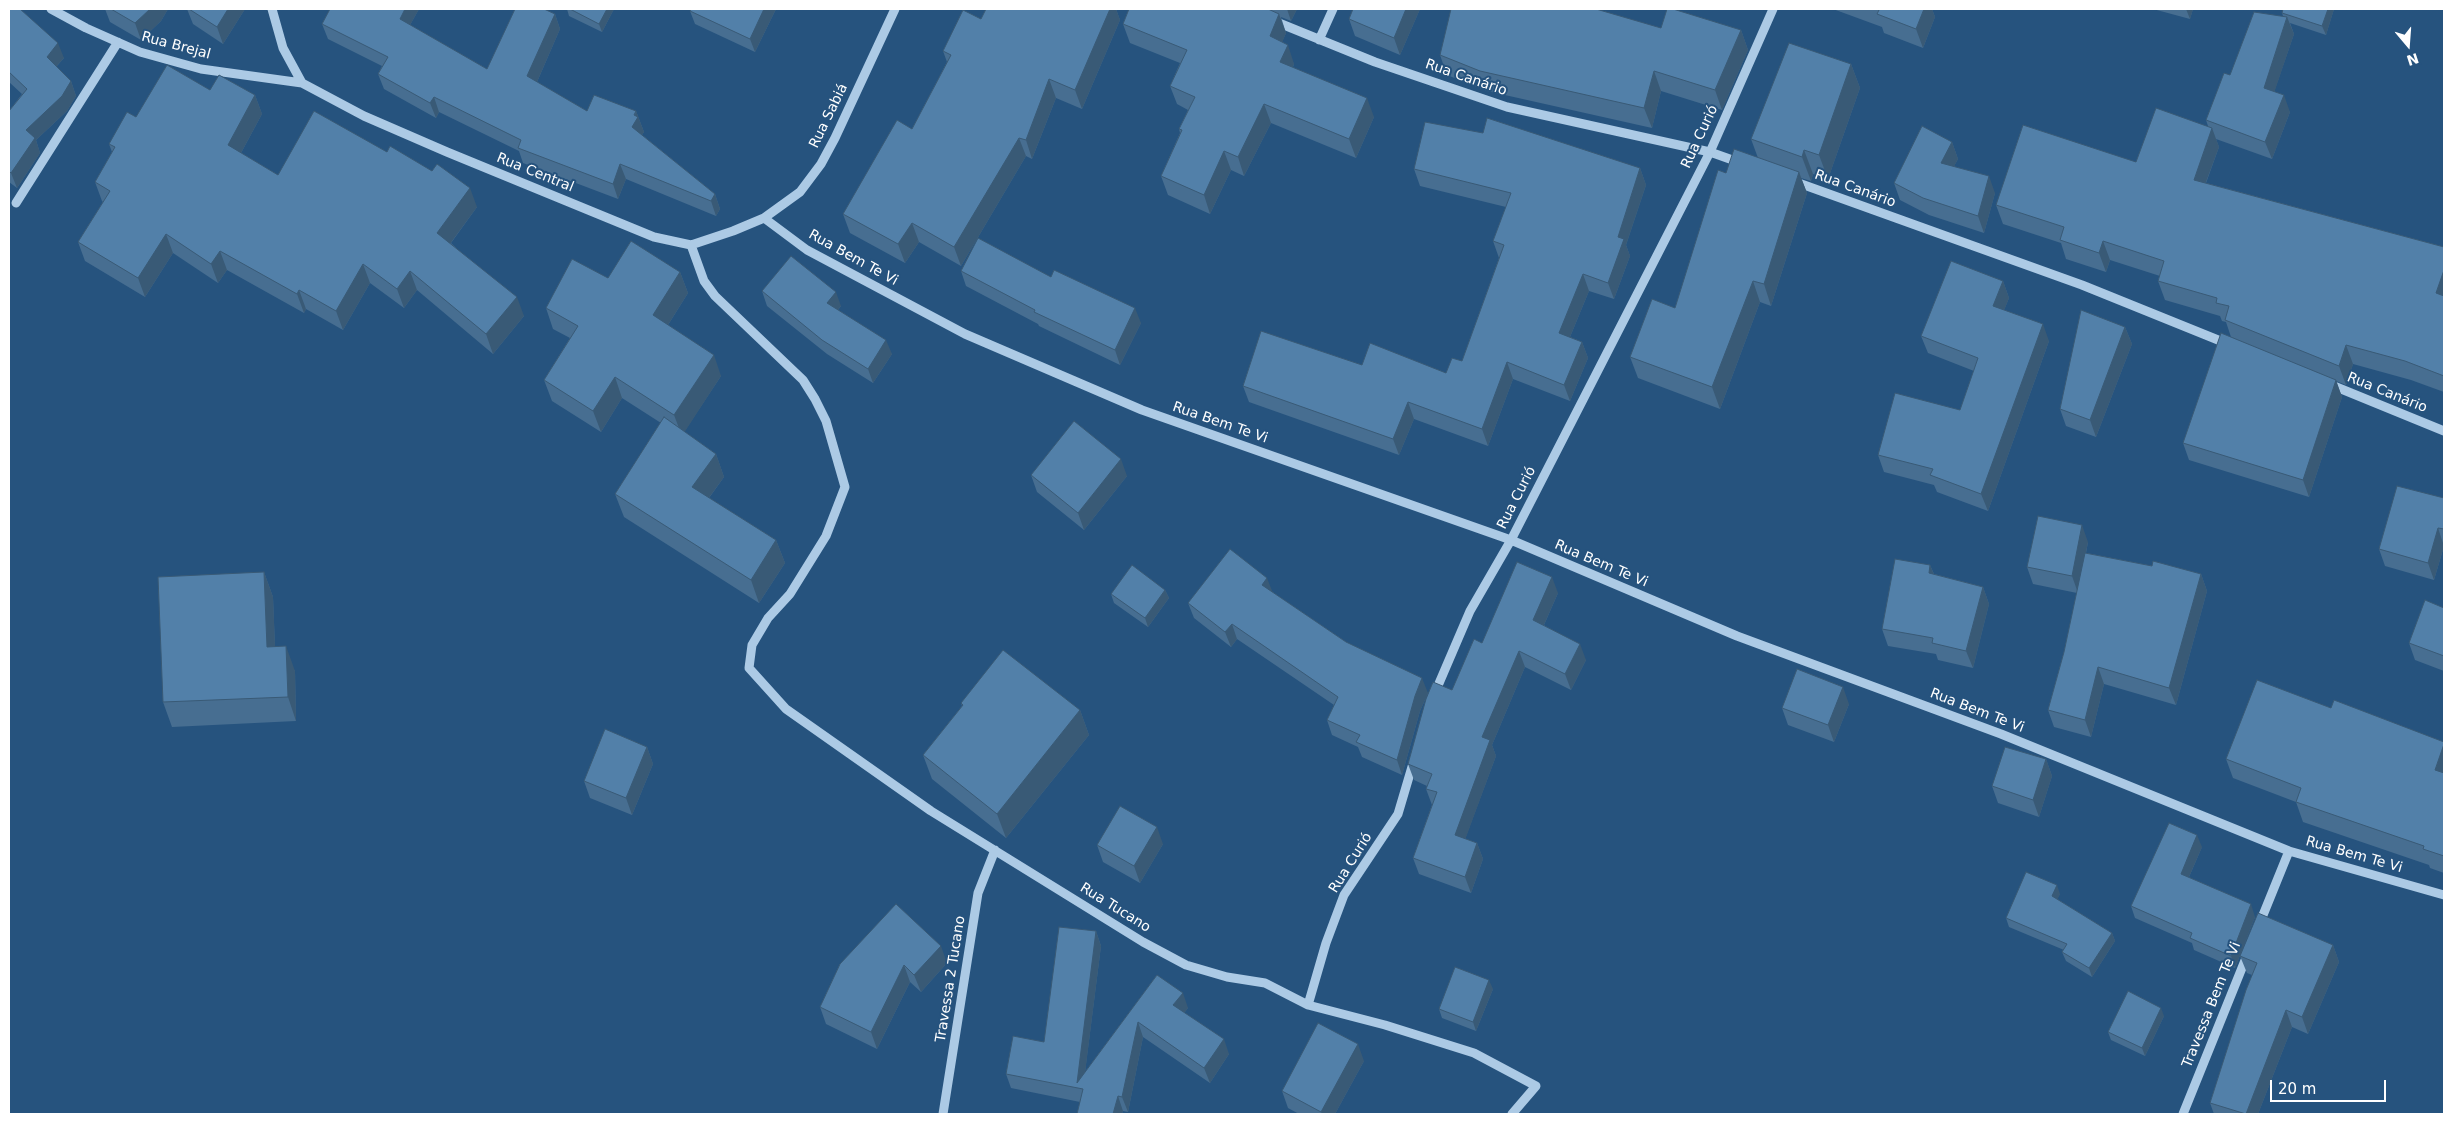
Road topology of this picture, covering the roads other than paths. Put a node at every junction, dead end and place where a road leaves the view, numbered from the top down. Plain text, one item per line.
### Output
1 (51, 9) edge
2 (272, 9) edge
3 (895, 9) edge
4 (1333, 9) edge
5 (1773, 9) edge
6 (1261, 16) edge
7 (1319, 40) junction
8 (118, 42) junction
9 (302, 83) junction
10 (1710, 152) junction
11 (1747, 165) edge
12 (1784, 178) edge
13 (16, 203) dead end
14 (764, 218) junction
15 (691, 245) junction
16 (2236, 347) edge
17 (2317, 380) edge
18 (2444, 431) edge
19 (1511, 540) junction
20 (1430, 704) edge
21 (1417, 749) edge
22 (995, 850) junction
23 (2289, 851) junction
24 (2444, 895) edge
25 (2256, 934) edge
26 (2252, 944) edge
27 (1308, 1005) junction
28 (943, 1114) edge
29 (1512, 1114) edge
30 (2182, 1114) edge

1 - 8 street, Rua Brejal
2 - 9 street
3 - 14 street, Rua Sabiá
4 - 7 street
5 - 10 street, Rua Curió
6 - 7 street, Rua Canário
7 - 10 street, Rua Canário
8 - 9 street, Rua Brejal
8 - 13 street
9 - 15 street, Rua Central
10 - 11 street, Rua Canário
10 - 19 street, Rua Curió
12 - 16 street, Rua Canário
14 - 15 street
14 - 19 street, Rua Bem Te Vi
15 - 22 street, Rua Tucano
17 - 18 street, Rua Canário
19 - 20 street, Rua Curió
19 - 23 street, Rua Bem Te Vi
21 - 27 street, Rua Curió
22 - 27 street, Rua Tucano
22 - 28 street, Travessa 2 Tucano
23 - 24 street, Rua Bem Te Vi
23 - 25 street, Travessa Bem Te Vi
26 - 30 street, Travessa Bem Te Vi
27 - 29 street, Rua Tucano

